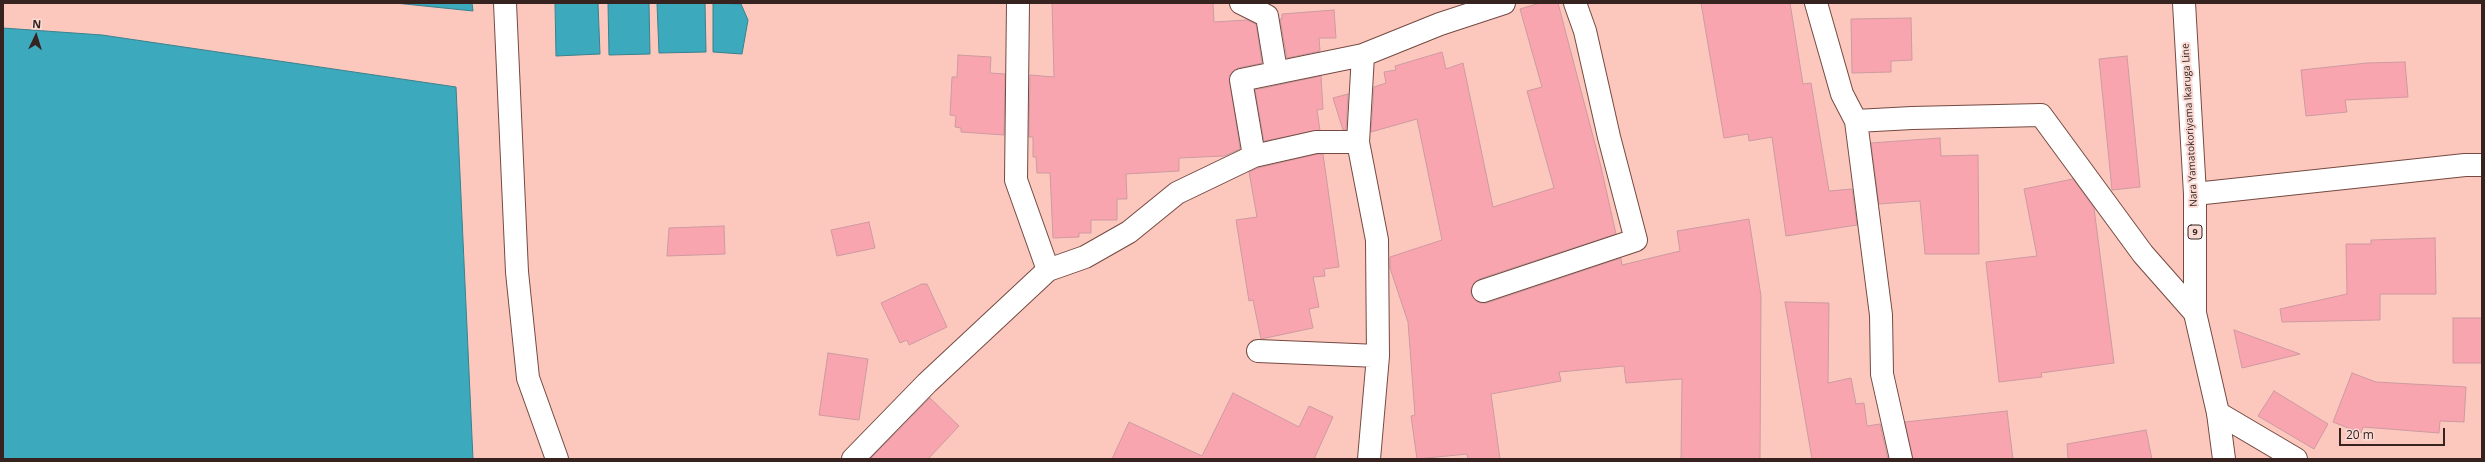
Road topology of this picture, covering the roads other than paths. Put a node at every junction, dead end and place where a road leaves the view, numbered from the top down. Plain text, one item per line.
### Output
1 (505, 3) edge
2 (1018, 3) edge
3 (1241, 3) edge
4 (1504, 3) edge
5 (1575, 3) edge
6 (1816, 3) edge
7 (2184, 3) edge
8 (1363, 55) junction
9 (1276, 71) junction
10 (1856, 121) junction
11 (1358, 142) junction
12 (1254, 156) junction
13 (2482, 165) edge
14 (2195, 194) junction
15 (1048, 270) junction
16 (1483, 291) dead end
17 (2195, 313) junction
18 (1258, 351) dead end
19 (1378, 356) junction
20 (2218, 412) junction
21 (557, 459) edge
22 (853, 459) edge
23 (1370, 459) edge
24 (1901, 459) edge
25 (2224, 459) edge
26 (2296, 459) edge

1 - 21 street
2 - 15 street
3 - 9 street
4 - 8 street
5 - 16 street
6 - 10 street
7 - 14 street, Nara Yamatokoriyama Ikaruga Line / 9
8 - 9 street
8 - 11 street
9 - 12 street
10 - 17 street
10 - 24 street
11 - 12 street
11 - 19 street
12 - 15 street
13 - 14 street
14 - 17 street, Nara Yamatokoriyama Ikaruga Line / 9
15 - 22 street
17 - 20 street, Nara Yamatokoriyama Ikaruga Line / 9
18 - 19 street
19 - 23 street
20 - 25 street, Nara Yamatokoriyama Ikaruga Line / 9
20 - 26 street

